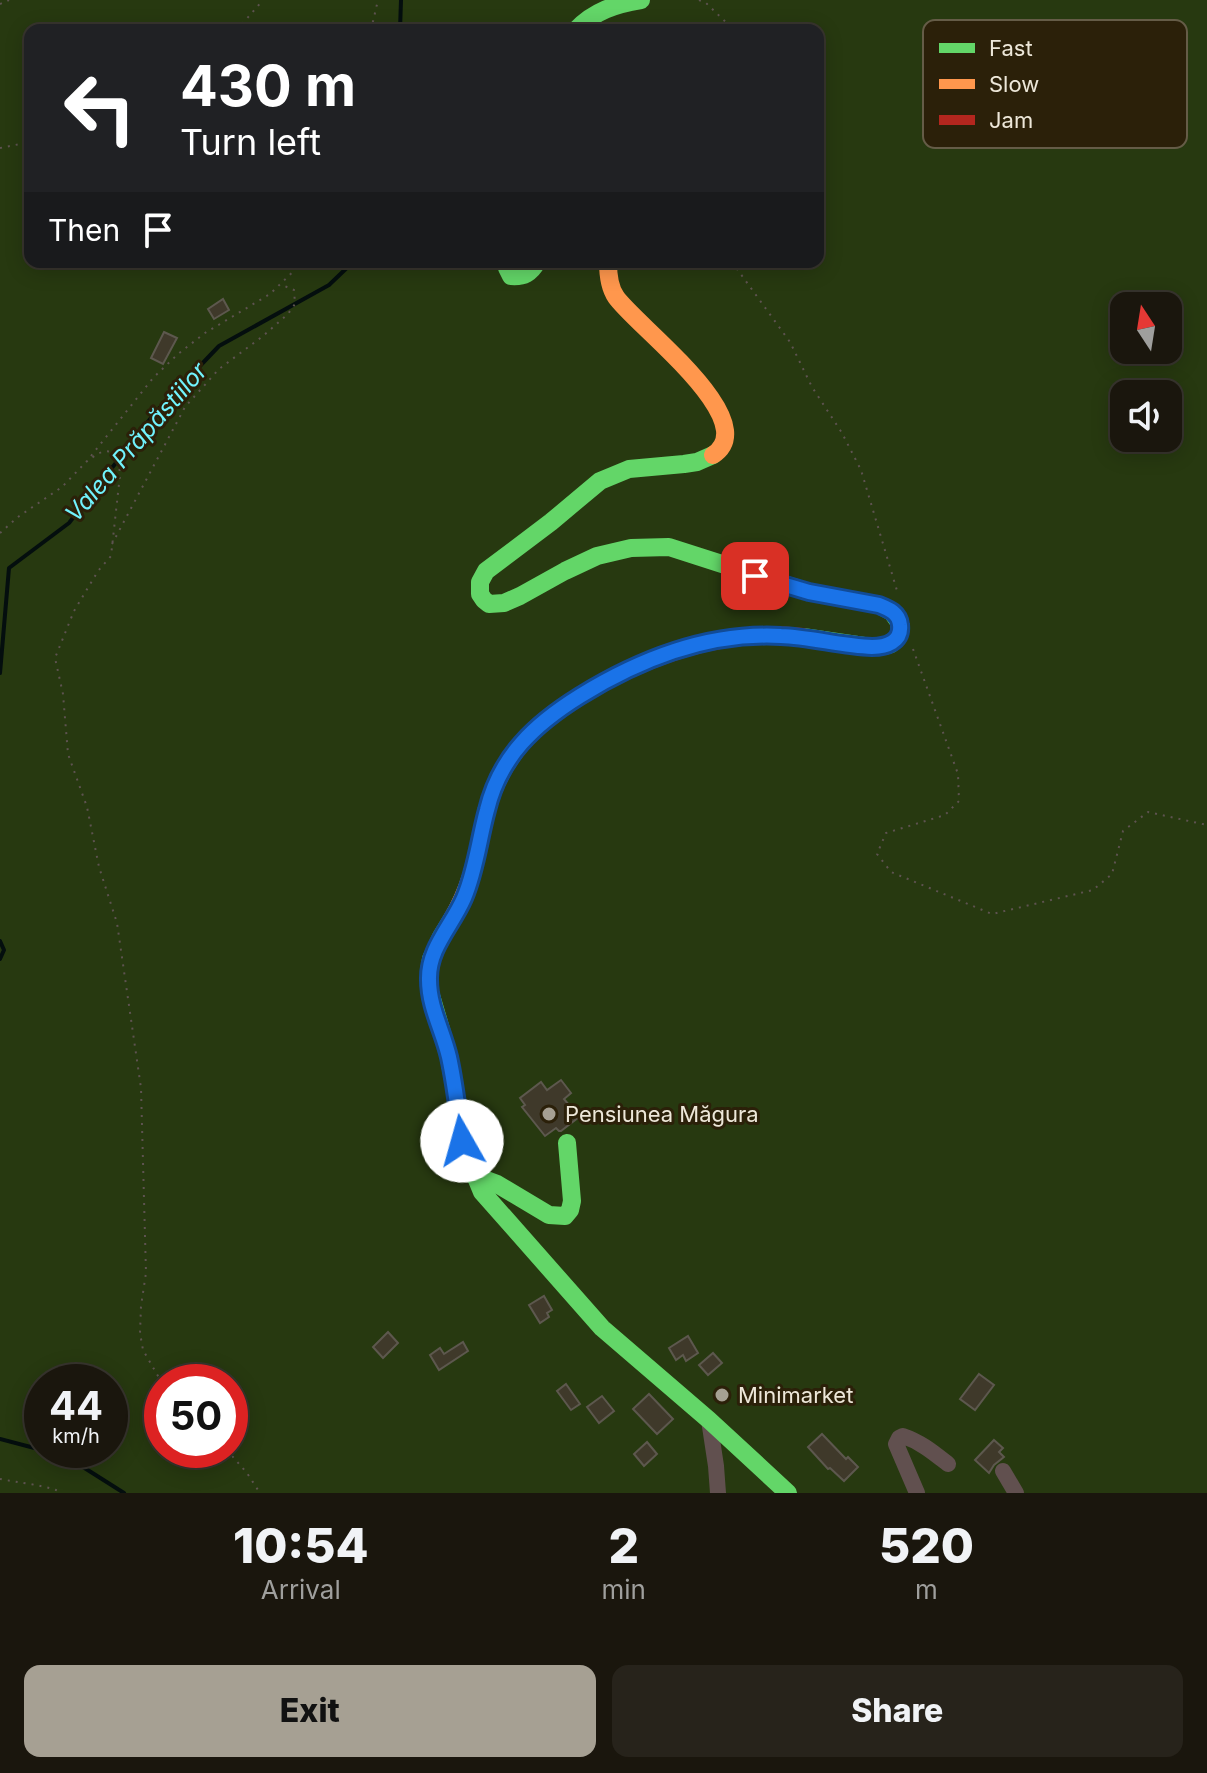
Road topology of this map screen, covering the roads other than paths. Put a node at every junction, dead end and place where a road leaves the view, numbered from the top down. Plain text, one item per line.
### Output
1 (641, 0) edge
2 (581, 24) edge
3 (507, 268) edge
4 (534, 268) edge
5 (609, 268) edge
6 (567, 1143) dead end
7 (473, 1175) junction
8 (709, 1420) junction
9 (948, 1464) dead end
10 (1003, 1471) dead end
11 (718, 1493) edge
12 (788, 1493) edge
13 (917, 1493) edge
14 (1016, 1493) edge

1 - 2 main road
3 - 4 main road
5 - 7 main road
6 - 7 main road
7 - 8 main road
8 - 11 street
8 - 12 main road
9 - 13 street
10 - 14 street

